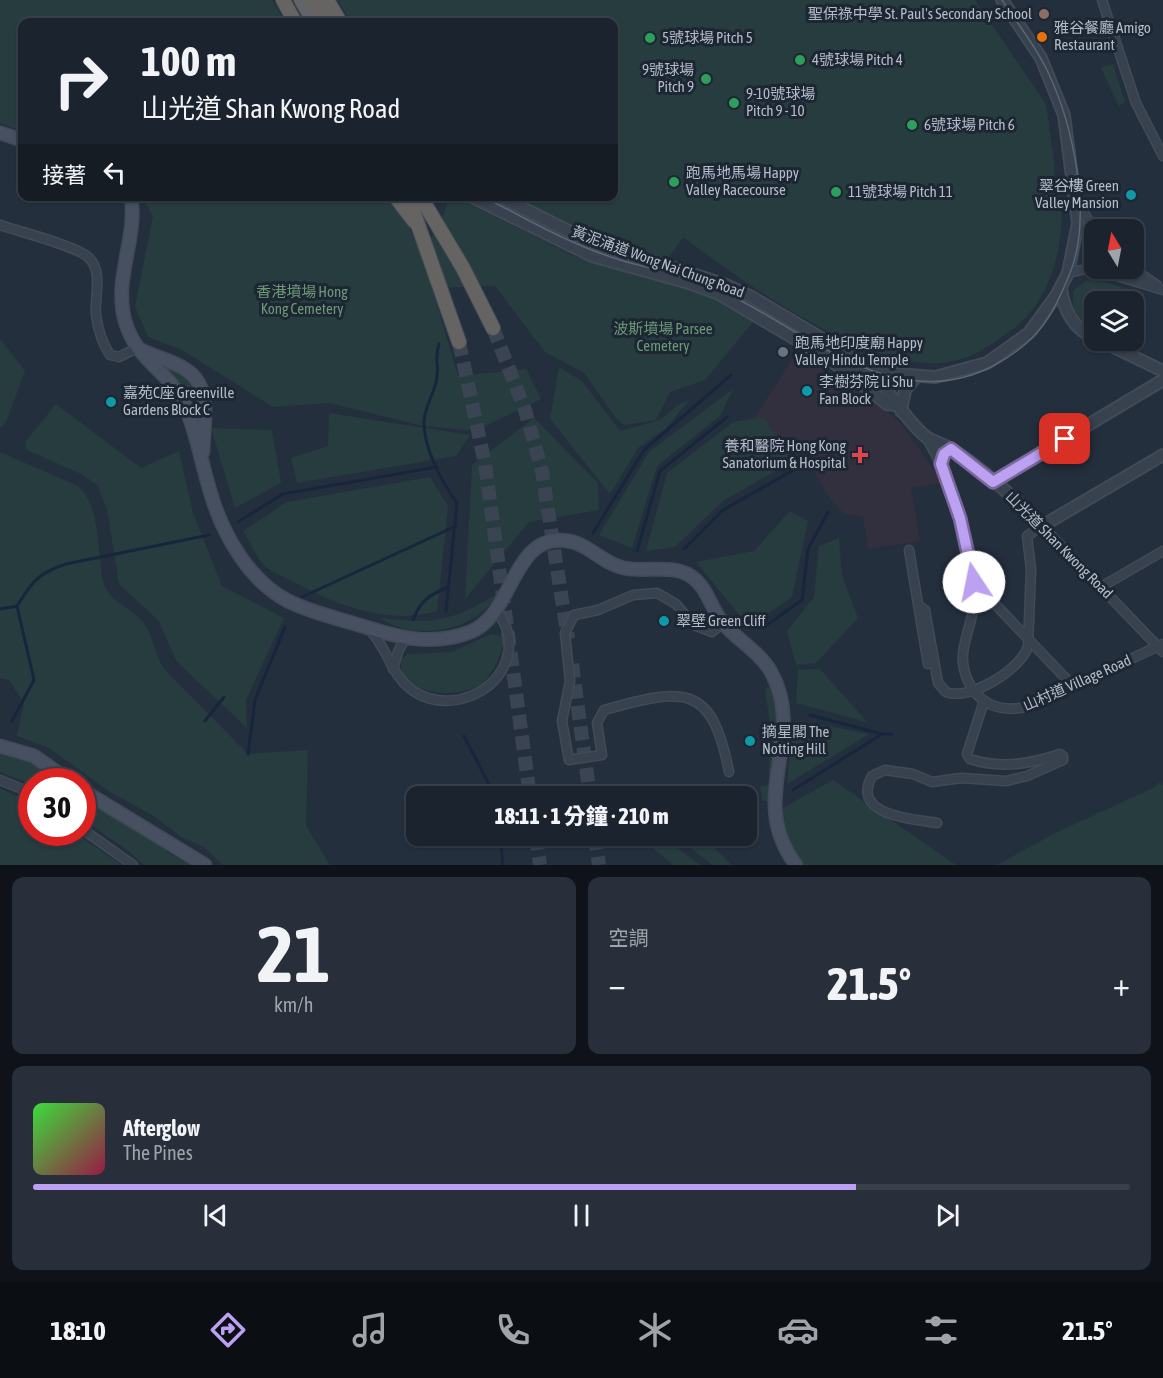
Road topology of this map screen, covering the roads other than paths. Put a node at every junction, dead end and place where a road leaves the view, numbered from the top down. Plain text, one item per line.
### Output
1 (283, 0) edge
2 (293, 0) edge
3 (301, 0) edge
4 (314, 0) edge
5 (327, 0) edge
6 (1002, 0) edge
7 (1102, 0) edge
8 (293, 18) edge
9 (303, 18) edge
10 (312, 18) edge
11 (324, 18) edge
12 (338, 18) edge
13 (0, 133) edge
14 (18, 140) edge
15 (1163, 156) edge
16 (130, 201) edge
17 (399, 201) edge
18 (410, 201) edge
19 (423, 201) edge
20 (434, 201) edge
21 (480, 201) edge
22 (509, 201) edge
23 (1078, 203) junction
24 (435, 218) junction
25 (1088, 219) edge
26 (417, 224) junction
27 (0, 225) edge
28 (1068, 273) junction
29 (1144, 276) edge
30 (1061, 288) junction
31 (1163, 289) edge
32 (493, 328) tunnel mouth
33 (1084, 333) edge
34 (459, 342) tunnel mouth
35 (137, 348) junction
36 (1121, 351) edge
37 (843, 370) junction
38 (1163, 370) edge
39 (874, 372) junction
40 (916, 377) junction
41 (1163, 380) edge
42 (203, 391) junction
43 (184, 404) junction
44 (898, 408) junction
45 (926, 436) junction
46 (951, 449) junction
47 (1163, 455) edge
48 (203, 462) junction
49 (941, 464) junction
50 (993, 482) junction
51 (1042, 526) junction
52 (909, 550) dead end
53 (1163, 550) edge
54 (974, 582) junction
55 (1101, 587) junction
56 (918, 606) junction
57 (497, 610) junction
58 (723, 623) junction
59 (369, 628) junction
60 (405, 638) junction
61 (1028, 638) junction
62 (1161, 647) edge
63 (928, 664) dead end
64 (393, 669) junction
65 (1072, 685) junction
66 (974, 691) junction
67 (984, 701) junction
68 (0, 746) edge
69 (51, 768) edge
70 (729, 772) dead end
71 (0, 780) edge
72 (18, 787) edge
73 (96, 799) edge
74 (937, 823) dead end
75 (96, 839) edge
76 (133, 865) edge
77 (205, 865) edge
78 (796, 865) edge

1 - 8 highway
2 - 9 street
3 - 10 highway
4 - 11 highway
5 - 12 highway
6 - 23 street, 黃泥涌道 Wong Nai Chung Road
7 - 15 street
13 - 14 main road
16 - 35 main road
17 - 26 highway
18 - 26 highway
19 - 24 highway
20 - 24 highway
21 - 37 street, 黃泥涌道 Wong Nai Chung Road
22 - 39 street, 黃泥涌道 Wong Nai Chung Road
23 - 25 street
23 - 28 street, 黃泥涌道 Wong Nai Chung Road
24 - 32 highway
26 - 34 highway
27 - 35 street
28 - 30 street, 黃泥涌道 Wong Nai Chung Road
28 - 31 street
29 - 31 street
30 - 33 street
30 - 40 street, 黃泥涌道 Wong Nai Chung Road
35 - 42 main road
35 - 43 main road
36 - 38 street
37 - 39 street, 黃泥涌道 Wong Nai Chung Road
37 - 44 street, 黃泥涌道 Wong Nai Chung Road
39 - 40 street, 黃泥涌道 Wong Nai Chung Road
39 - 44 street, 山光道 Shan Kwong Road
40 - 44 street
41 - 50 street
42 - 43 main road
42 - 48 main road
43 - 48 main road
44 - 45 street, 山光道 Shan Kwong Road
45 - 46 street, 山光道 Shan Kwong Road
45 - 49 street, 山村道 Village Road
46 - 49 street
46 - 50 street, 山光道 Shan Kwong Road
47 - 51 street
48 - 59 main road
49 - 54 street, 山村道 Village Road
50 - 51 street, 山光道 Shan Kwong Road
51 - 55 street, 山光道 Shan Kwong Road
51 - 61 street
52 - 56 street
53 - 55 street
54 - 61 street
54 - 66 street, 山村道 Village Road
55 - 62 street, 山光道 Shan Kwong Road
56 - 63 street
56 - 66 street
57 - 58 main road
57 - 60 main road
57 - 64 street
58 - 70 street
58 - 78 main road
59 - 60 main road
59 - 64 street
60 - 64 street
61 - 65 street
61 - 66 street
62 - 65 street, 山村道 Village Road
65 - 67 street, 山村道 Village Road
66 - 67 street, 山村道 Village Road
67 - 74 street
68 - 69 main road
71 - 72 street
73 - 77 main road
75 - 76 street

